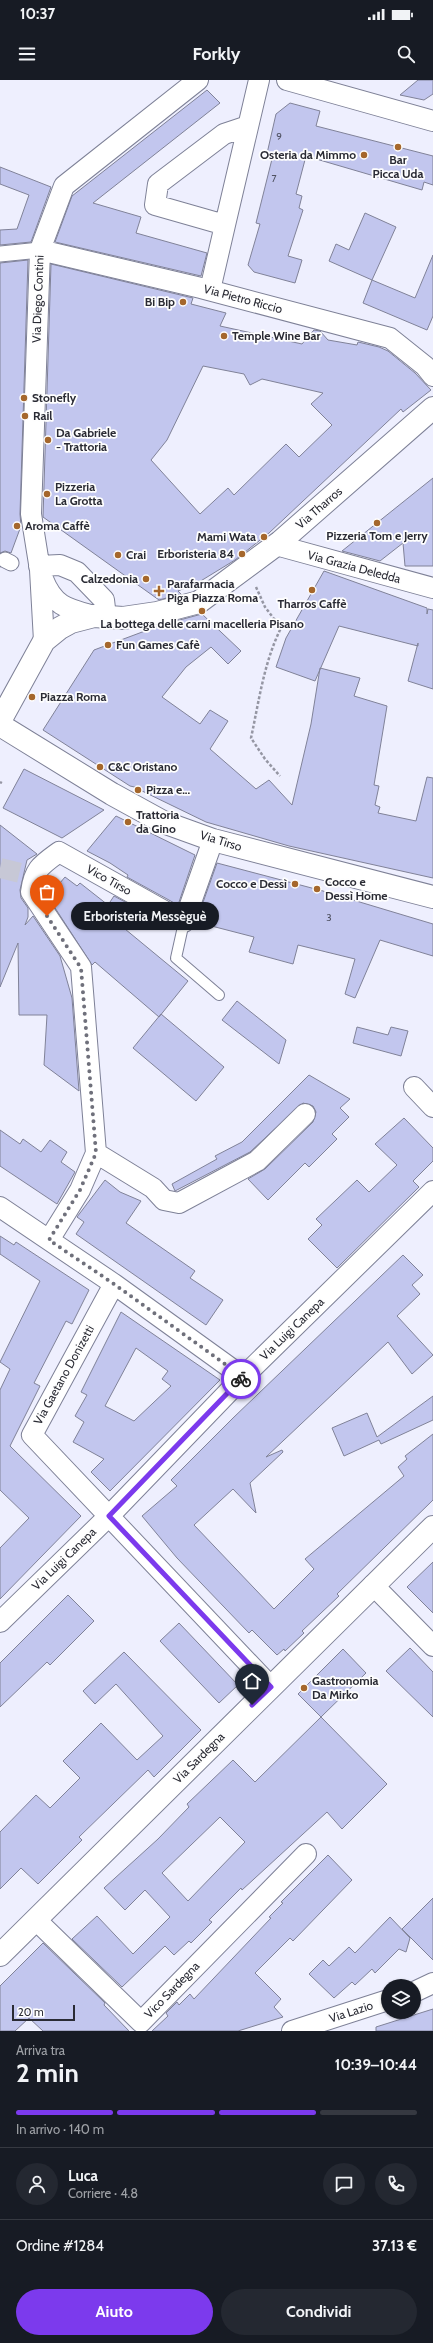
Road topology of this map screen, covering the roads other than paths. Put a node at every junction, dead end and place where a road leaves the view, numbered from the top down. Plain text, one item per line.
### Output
1 (198, 80) edge
2 (259, 80) edge
3 (287, 80) edge
4 (433, 121) edge
5 (248, 126) junction
6 (225, 225) junction
7 (40, 250) junction
8 (0, 254) edge
9 (210, 290) junction
10 (433, 376) edge
11 (433, 408) edge
12 (276, 545) junction
13 (40, 568) junction
14 (433, 588) edge
15 (100, 616) junction
16 (44, 642) junction
17 (0, 721) edge
18 (0, 725) edge
19 (213, 840) junction
20 (433, 897) edge
21 (184, 922) junction
22 (218, 995) dead end
23 (414, 1087) dead end
24 (433, 1107) edge
25 (305, 1114) dead end
26 (96, 1153) junction
27 (433, 1191) edge
28 (0, 1207) edge
29 (49, 1240) junction
30 (114, 1284) junction
31 (243, 1377) junction
32 (109, 1516) junction
33 (433, 1527) edge
34 (373, 1585) junction
35 (0, 1622) edge
36 (433, 1646) edge
37 (271, 1687) junction
38 (306, 1854) dead end
39 (36, 1920) junction
40 (0, 1955) edge
41 (433, 1983) edge
42 (421, 1989) edge
43 (381, 2002) edge
44 (292, 2031) edge

1 - 7 street, Via Diego Contini
2 - 5 street
3 - 4 street
5 - 6 street
5 - 6 street
6 - 9 street
7 - 8 street
7 - 9 street, Via Pietro Riccio
7 - 13 street, Via Diego Contini
9 - 10 street, Via Pietro Riccio
11 - 12 street, Via Tharros
12 - 14 street, Via Grazia Deledda
12 - 15 street, Via Tharros
13 - 15 street
13 - 15 street
13 - 16 street
15 - 16 street
16 - 17 street
18 - 19 street, Via Tirso
19 - 20 street, Via Tirso
19 - 21 street
21 - 22 lane
21 - 26 street, Vico Tirso
23 - 24 street
25 - 26 street
26 - 29 street
27 - 31 street, Via Luigi Canepa
28 - 29 street
29 - 30 street
30 - 31 street
30 - 32 street, Via Gaetano Donizetti
31 - 32 street, Via Luigi Canepa
32 - 35 street, Via Luigi Canepa
32 - 37 street, Via Gaetano Donizetti
33 - 34 street, Via Sardegna
34 - 36 street
34 - 37 street, Via Sardegna
37 - 39 street, Via Sardegna
38 - 39 street, Vico Sardegna
39 - 40 street, Via Sardegna
41 - 42 street
43 - 44 street, Via Lazio

